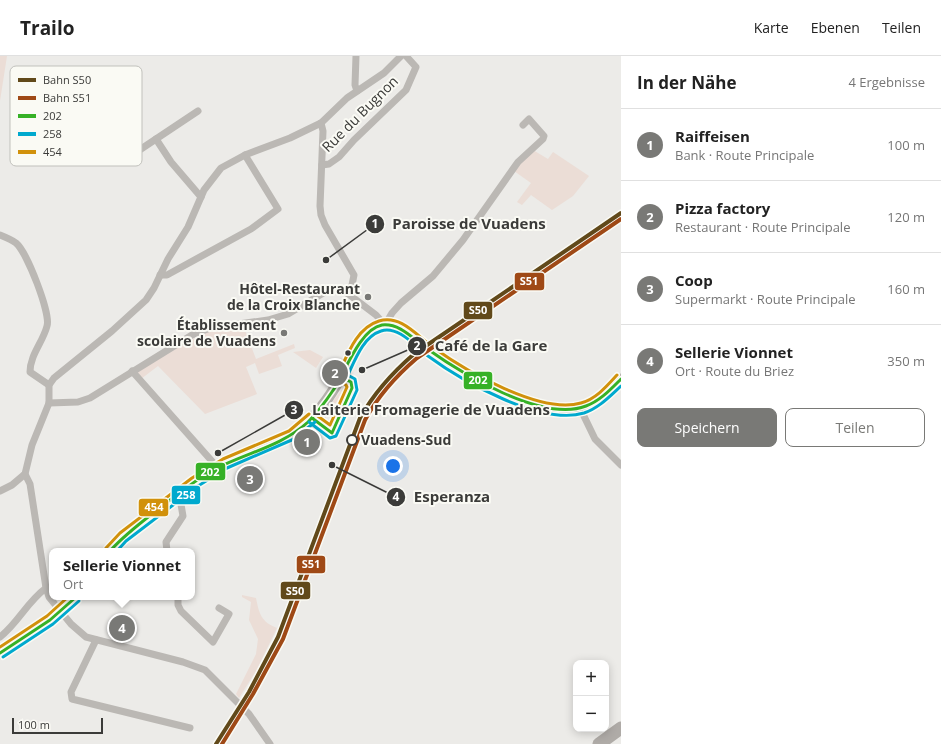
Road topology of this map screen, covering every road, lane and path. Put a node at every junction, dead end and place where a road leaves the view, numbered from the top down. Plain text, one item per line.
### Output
1 (356, 56) edge
2 (401, 56) edge
3 (406, 56) edge
4 (357, 91) junction
5 (198, 111) dead end
6 (321, 123) junction
7 (523, 125) dead end
8 (156, 139) junction
9 (142, 149) edge
10 (245, 155) junction
11 (322, 166) junction
12 (201, 197) junction
13 (0, 235) edge
14 (160, 275) junction
15 (348, 293) junction
16 (385, 325) junction
17 (132, 371) junction
18 (621, 379) edge
19 (49, 385) junction
20 (49, 403) junction
21 (580, 408) junction
22 (621, 465) edge
23 (218, 468) junction
24 (25, 474) junction
25 (0, 491) edge
26 (180, 493) junction
27 (113, 548) edge
28 (167, 548) edge
29 (46, 588) junction
30 (49, 597) edge
31 (52, 600) edge
32 (73, 600) edge
33 (178, 600) edge
34 (219, 608) dead end
35 (61, 611) junction
36 (0, 637) edge
37 (96, 640) junction
38 (0, 653) edge
39 (190, 728) dead end
40 (621, 728) edge
41 (621, 739) edge
42 (270, 744) edge
43 (599, 744) edge
44 (614, 744) edge

1 - 4 street
2 - 4 street
3 - 11 street, Rue du Bugnon
4 - 6 street
5 - 8 street
6 - 10 street
6 - 11 street
7 - 16 street
8 - 9 street
8 - 12 street
10 - 12 street
10 - 14 street
11 - 15 street
12 - 14 street
13 - 19 street
14 - 19 street
15 - 16 street
15 - 17 street
16 - 21 main road
16 - 23 main road
17 - 20 street
17 - 23 street
18 - 21 main road
19 - 20 street
20 - 24 street
21 - 22 street
23 - 26 main road
24 - 25 street
24 - 29 street
26 - 27 main road
26 - 28 street
29 - 30 street
29 - 36 street
31 - 35 street
32 - 35 main road
33 - 34 street
35 - 37 street
35 - 38 main road
37 - 39 street
37 - 42 street
40 - 43 highway
41 - 44 highway

